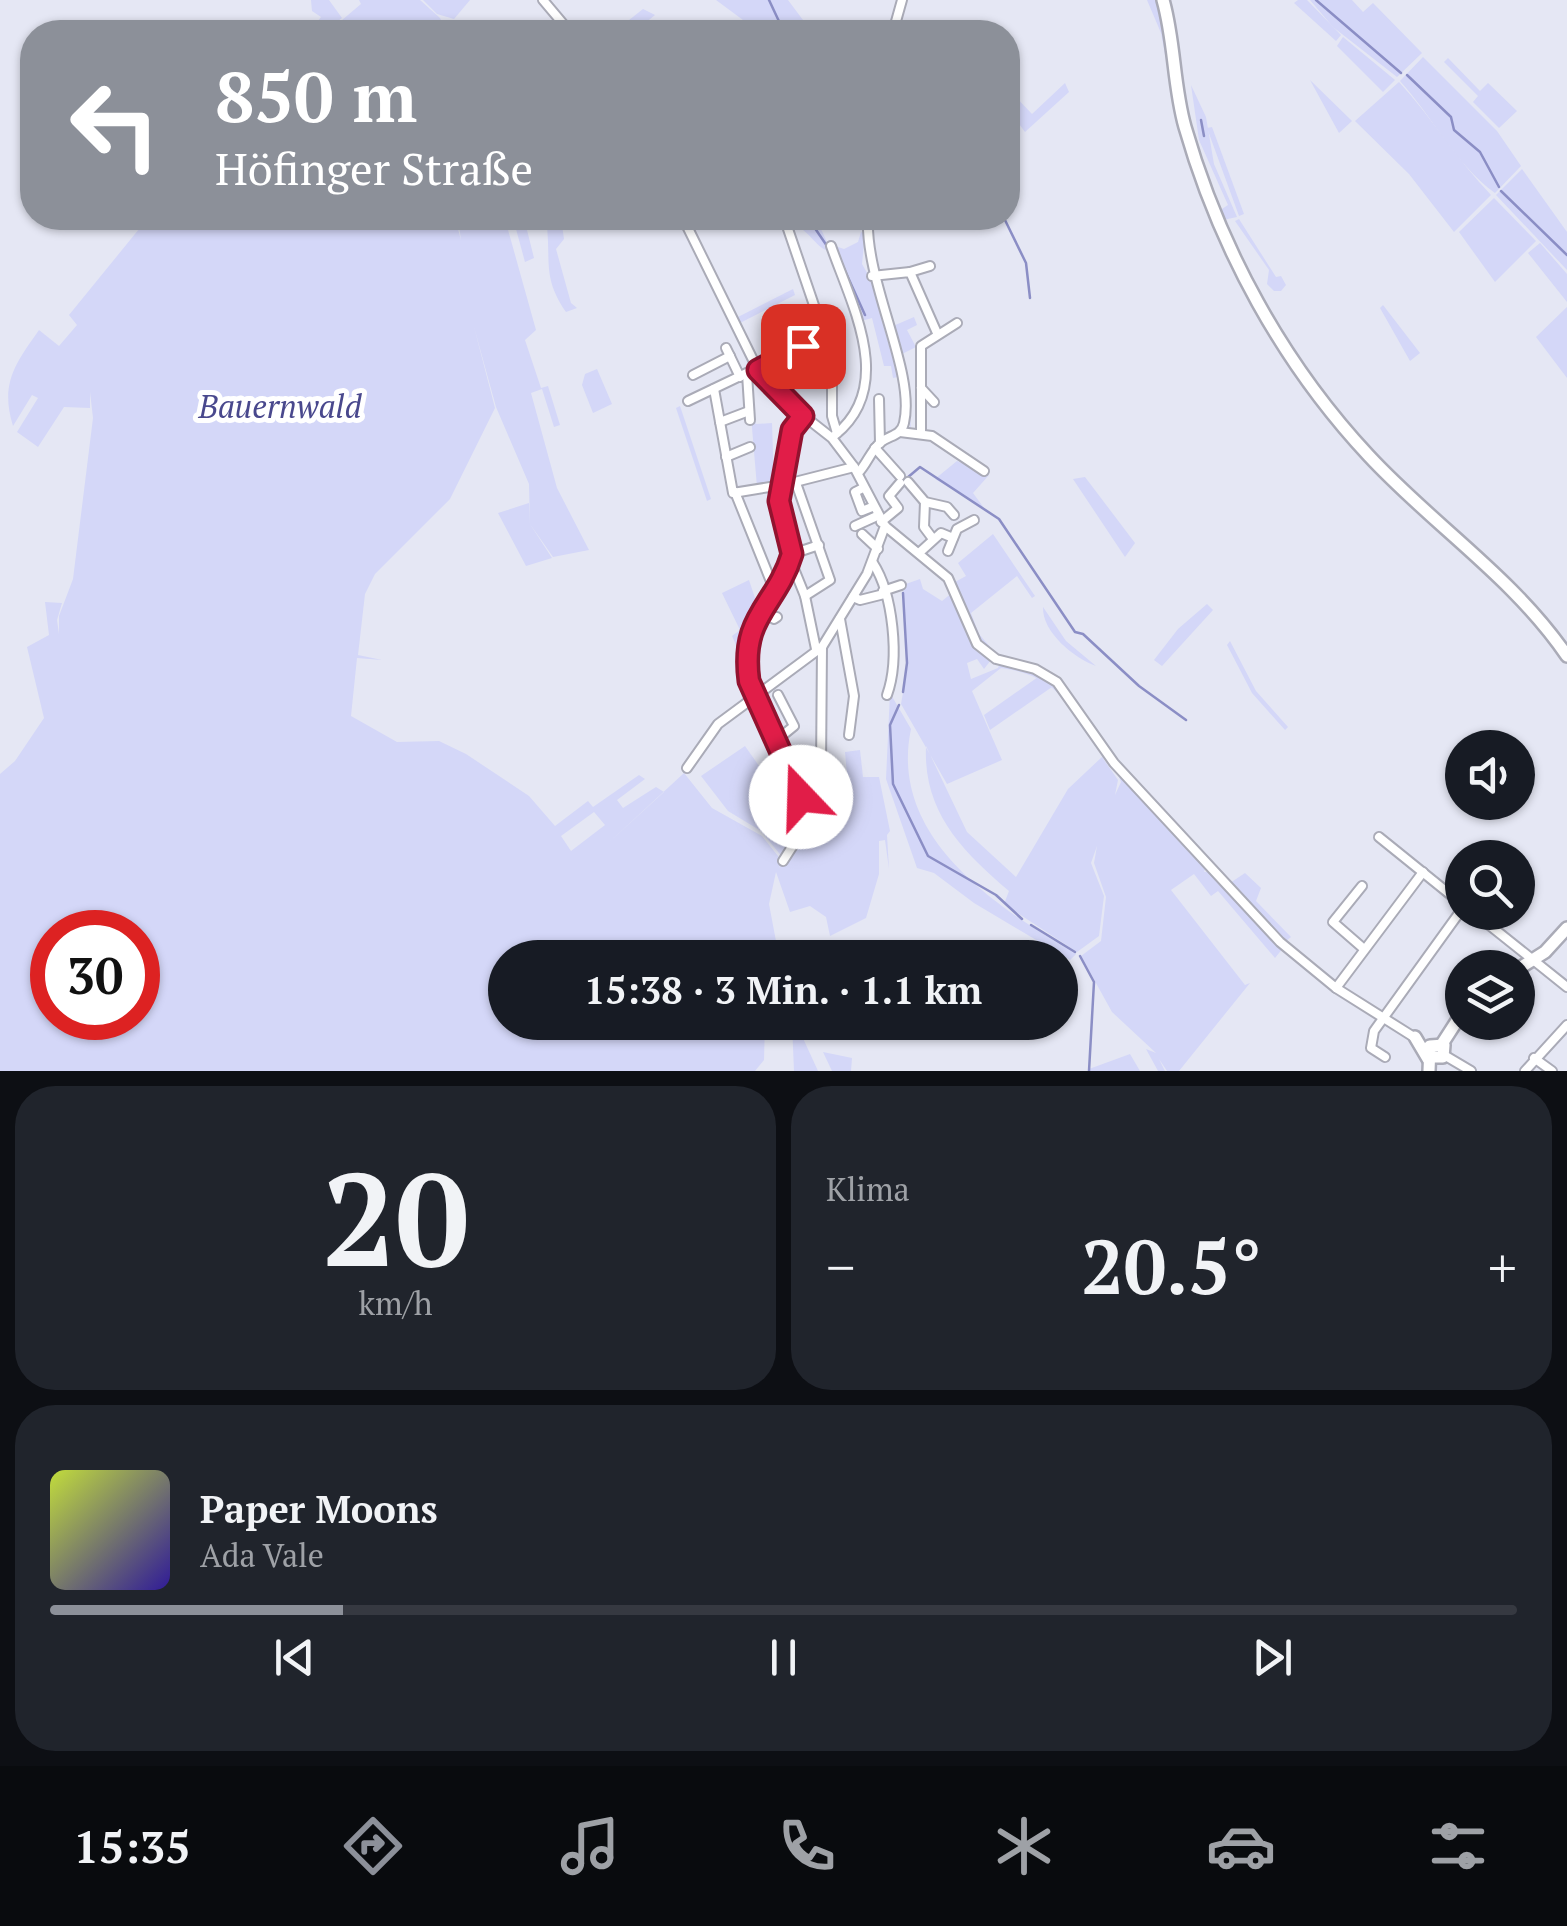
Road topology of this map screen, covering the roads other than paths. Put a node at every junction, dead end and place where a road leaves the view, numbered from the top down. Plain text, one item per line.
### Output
1 (543, 0) edge
2 (1163, 0) edge
3 (560, 20) edge
4 (688, 230) edge
5 (788, 230) edge
6 (869, 230) edge
7 (832, 248) dead end
8 (930, 266) dead end
9 (910, 272) junction
10 (872, 276) junction
11 (958, 323) dead end
12 (936, 333) junction
13 (826, 335) junction
14 (803, 346) junction
15 (710, 366) junction
16 (758, 370) junction
17 (692, 375) dead end
18 (743, 376) junction
19 (810, 381) dead end
20 (717, 388) junction
21 (920, 388) junction
22 (878, 399) dead end
23 (688, 401) dead end
24 (934, 402) dead end
25 (803, 416) junction
26 (720, 422) junction
27 (900, 432) junction
28 (921, 432) junction
29 (834, 436) junction
30 (877, 446) junction
31 (750, 447) dead end
32 (726, 457) junction
33 (856, 470) junction
34 (984, 472) dead end
35 (903, 481) junction
36 (796, 483) junction
37 (782, 484) junction
38 (862, 488) junction
39 (734, 492) junction
40 (856, 500) junction
41 (925, 502) junction
42 (845, 506) dead end
43 (862, 511) junction
44 (954, 514) dead end
45 (852, 516) dead end
46 (879, 518) junction
47 (974, 520) dead end
48 (854, 526) dead end
49 (862, 534) dead end
50 (953, 538) junction
51 (934, 539) junction
52 (819, 545) junction
53 (878, 550) junction
54 (948, 551) dead end
55 (919, 553) junction
56 (791, 557) junction
57 (873, 563) junction
58 (901, 585) dead end
59 (774, 589) junction
60 (884, 592) junction
61 (804, 596) junction
62 (853, 597) junction
63 (760, 609) junction
64 (772, 618) dead end
65 (840, 619) junction
66 (819, 648) junction
67 (1567, 656) edge
68 (755, 694) junction
69 (778, 695) dead end
70 (887, 695) dead end
71 (849, 735) dead end
72 (778, 739) junction
73 (687, 768) dead end
74 (807, 801) junction
75 (1379, 837) dead end
76 (784, 861) dead end
77 (1422, 872) junction
78 (1362, 886) dead end
79 (1445, 892) edge
80 (1567, 928) edge
81 (1445, 930) edge
82 (1496, 930) edge
83 (1364, 949) junction
84 (1520, 950) edge
85 (1535, 958) edge
86 (1535, 962) edge
87 (1567, 968) edge
88 (1558, 980) junction
89 (1567, 987) edge
90 (1336, 988) junction
91 (1382, 1018) junction
92 (1565, 1030) edge
93 (1414, 1038) junction
94 (1385, 1058) dead end
95 (1534, 1058) junction
96 (1434, 1059) edge
97 (1470, 1071) edge
98 (1525, 1071) edge
99 (1552, 1071) edge

1 - 3 street
2 - 67 main road
4 - 16 street
5 - 13 street
6 - 10 street
7 - 29 street
8 - 9 street
9 - 10 street
9 - 12 street
10 - 27 street
11 - 12 street
12 - 21 street
13 - 14 street
13 - 29 street
14 - 16 street
14 - 19 street
15 - 17 street
15 - 18 street
15 - 20 street
16 - 18 street
16 - 25 street
18 - 20 street
18 - 26 street
20 - 23 street
20 - 26 street
21 - 24 street
21 - 28 street
22 - 30 street
25 - 29 street
25 - 37 street
26 - 32 street
27 - 28 street
27 - 30 street
28 - 34 street
29 - 33 street
30 - 33 street
30 - 35 street
31 - 32 street
32 - 39 street
33 - 36 street
33 - 38 street
35 - 41 street
35 - 46 street
36 - 37 street
36 - 52 street
37 - 39 street
37 - 56 street
38 - 40 street
38 - 46 street
39 - 59 street
40 - 42 street
40 - 43 street
41 - 44 street
41 - 51 street
43 - 45 street
43 - 46 street
46 - 48 street
46 - 53 street
46 - 55 street
47 - 50 street
49 - 53 street
50 - 51 street
50 - 54 street
51 - 55 street
52 - 56 street
52 - 61 street
53 - 57 street
55 - 90 street
56 - 59 street
56 - 61 street
57 - 60 street
57 - 62 street
58 - 60 street
59 - 63 street
60 - 62 street
60 - 70 street
61 - 66 street
62 - 65 street
63 - 64 street
63 - 68 street
65 - 66 street
65 - 71 street
66 - 68 street
66 - 74 street
68 - 72 street
68 - 73 street
69 - 72 street
72 - 74 street
74 - 76 street
75 - 77 street
77 - 79 street
77 - 83 street
78 - 83 street
80 - 85 main road
81 - 91 street
82 - 84 street
83 - 90 street
86 - 88 street
87 - 88 street
88 - 89 street
90 - 91 street
91 - 93 street
91 - 94 street
92 - 95 street
93 - 96 street
93 - 96 main road
95 - 98 street
95 - 99 street
96 - 97 street

